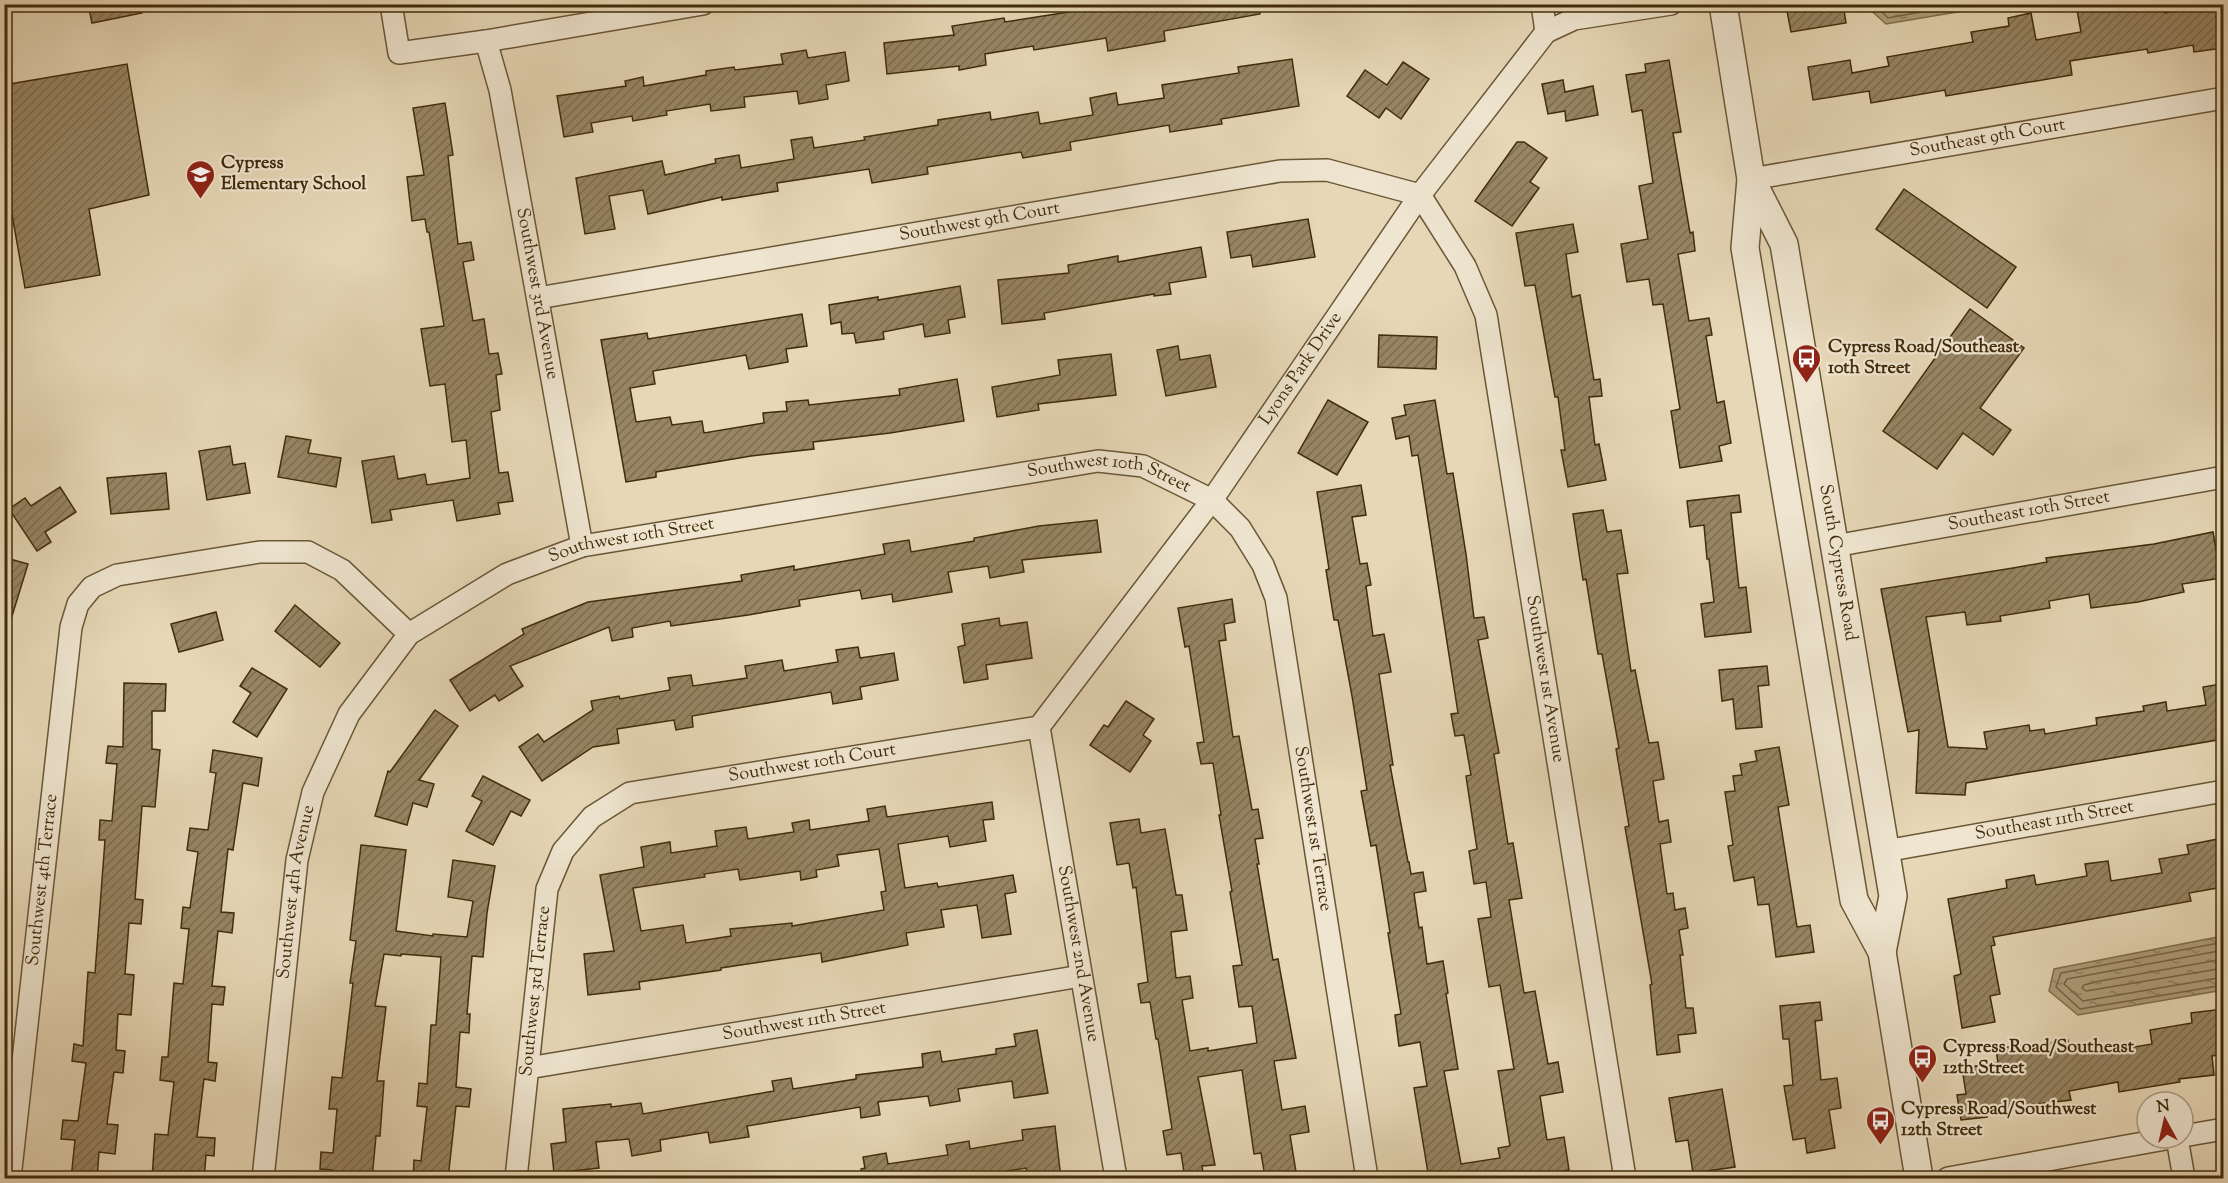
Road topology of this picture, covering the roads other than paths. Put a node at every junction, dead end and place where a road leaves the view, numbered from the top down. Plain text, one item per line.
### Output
1 (391, 4) edge
2 (703, 4) edge
3 (1542, 4) edge
4 (1671, 4) edge
5 (1722, 4) edge
6 (1546, 32) junction
7 (486, 41) junction
8 (2223, 98) edge
9 (1751, 179) junction
10 (1420, 195) junction
11 (538, 298) junction
12 (2223, 477) edge
13 (1212, 500) junction
14 (582, 546) junction
15 (1834, 546) junction
16 (409, 634) junction
17 (1039, 727) junction
18 (2223, 791) edge
19 (592, 817) joint
20 (1886, 851) junction
21 (1882, 952) junction
22 (1081, 976) junction
23 (528, 1068) junction
24 (2223, 1129) edge
25 (2195, 1134) edge
26 (2135, 1144) edge
27 (2179, 1150) edge
28 (10, 1179) edge
29 (263, 1179) edge
30 (516, 1179) edge
31 (1116, 1179) edge
32 (1367, 1179) edge
33 (1625, 1179) edge
34 (1919, 1179) edge
35 (1948, 1179) edge
36 (2184, 1179) edge

1 - 7 street
2 - 7 street
3 - 6 street
4 - 6 street
5 - 9 street, South Cypress Road
6 - 10 street, Lyons Park Drive
7 - 11 street, Southwest 3rd Avenue
8 - 9 street, Southeast 9th Court
9 - 15 street, South Cypress Road
9 - 21 street, South Cypress Road
10 - 11 street, Southwest 9th Court
10 - 13 street, Lyons Park Drive
10 - 33 street, Southwest 1st Avenue
11 - 14 street, Southwest 3rd Avenue
12 - 15 street, Southeast 10th Street
13 - 14 street, Southwest 10th Street
13 - 17 street, Lyons Park Drive
13 - 32 street, Southwest 1st Terrace
14 - 16 street, Southwest 10th Street
15 - 20 street, South Cypress Road
16 - 28 street, Southwest 4th Terrace
16 - 29 street, Southwest 4th Avenue
17 - 19 street, Southwest 10th Court
17 - 22 street, Southwest 2nd Avenue
18 - 20 street, Southeast 11th Street
19 - 23 street, Southwest 3rd Terrace
20 - 21 street, South Cypress Road
21 - 34 street, South Cypress Road
22 - 23 street, Southwest 11th Street
22 - 31 street, Southwest 2nd Avenue
23 - 30 street, Southwest 3rd Terrace
24 - 25 street
26 - 35 street
27 - 36 street

